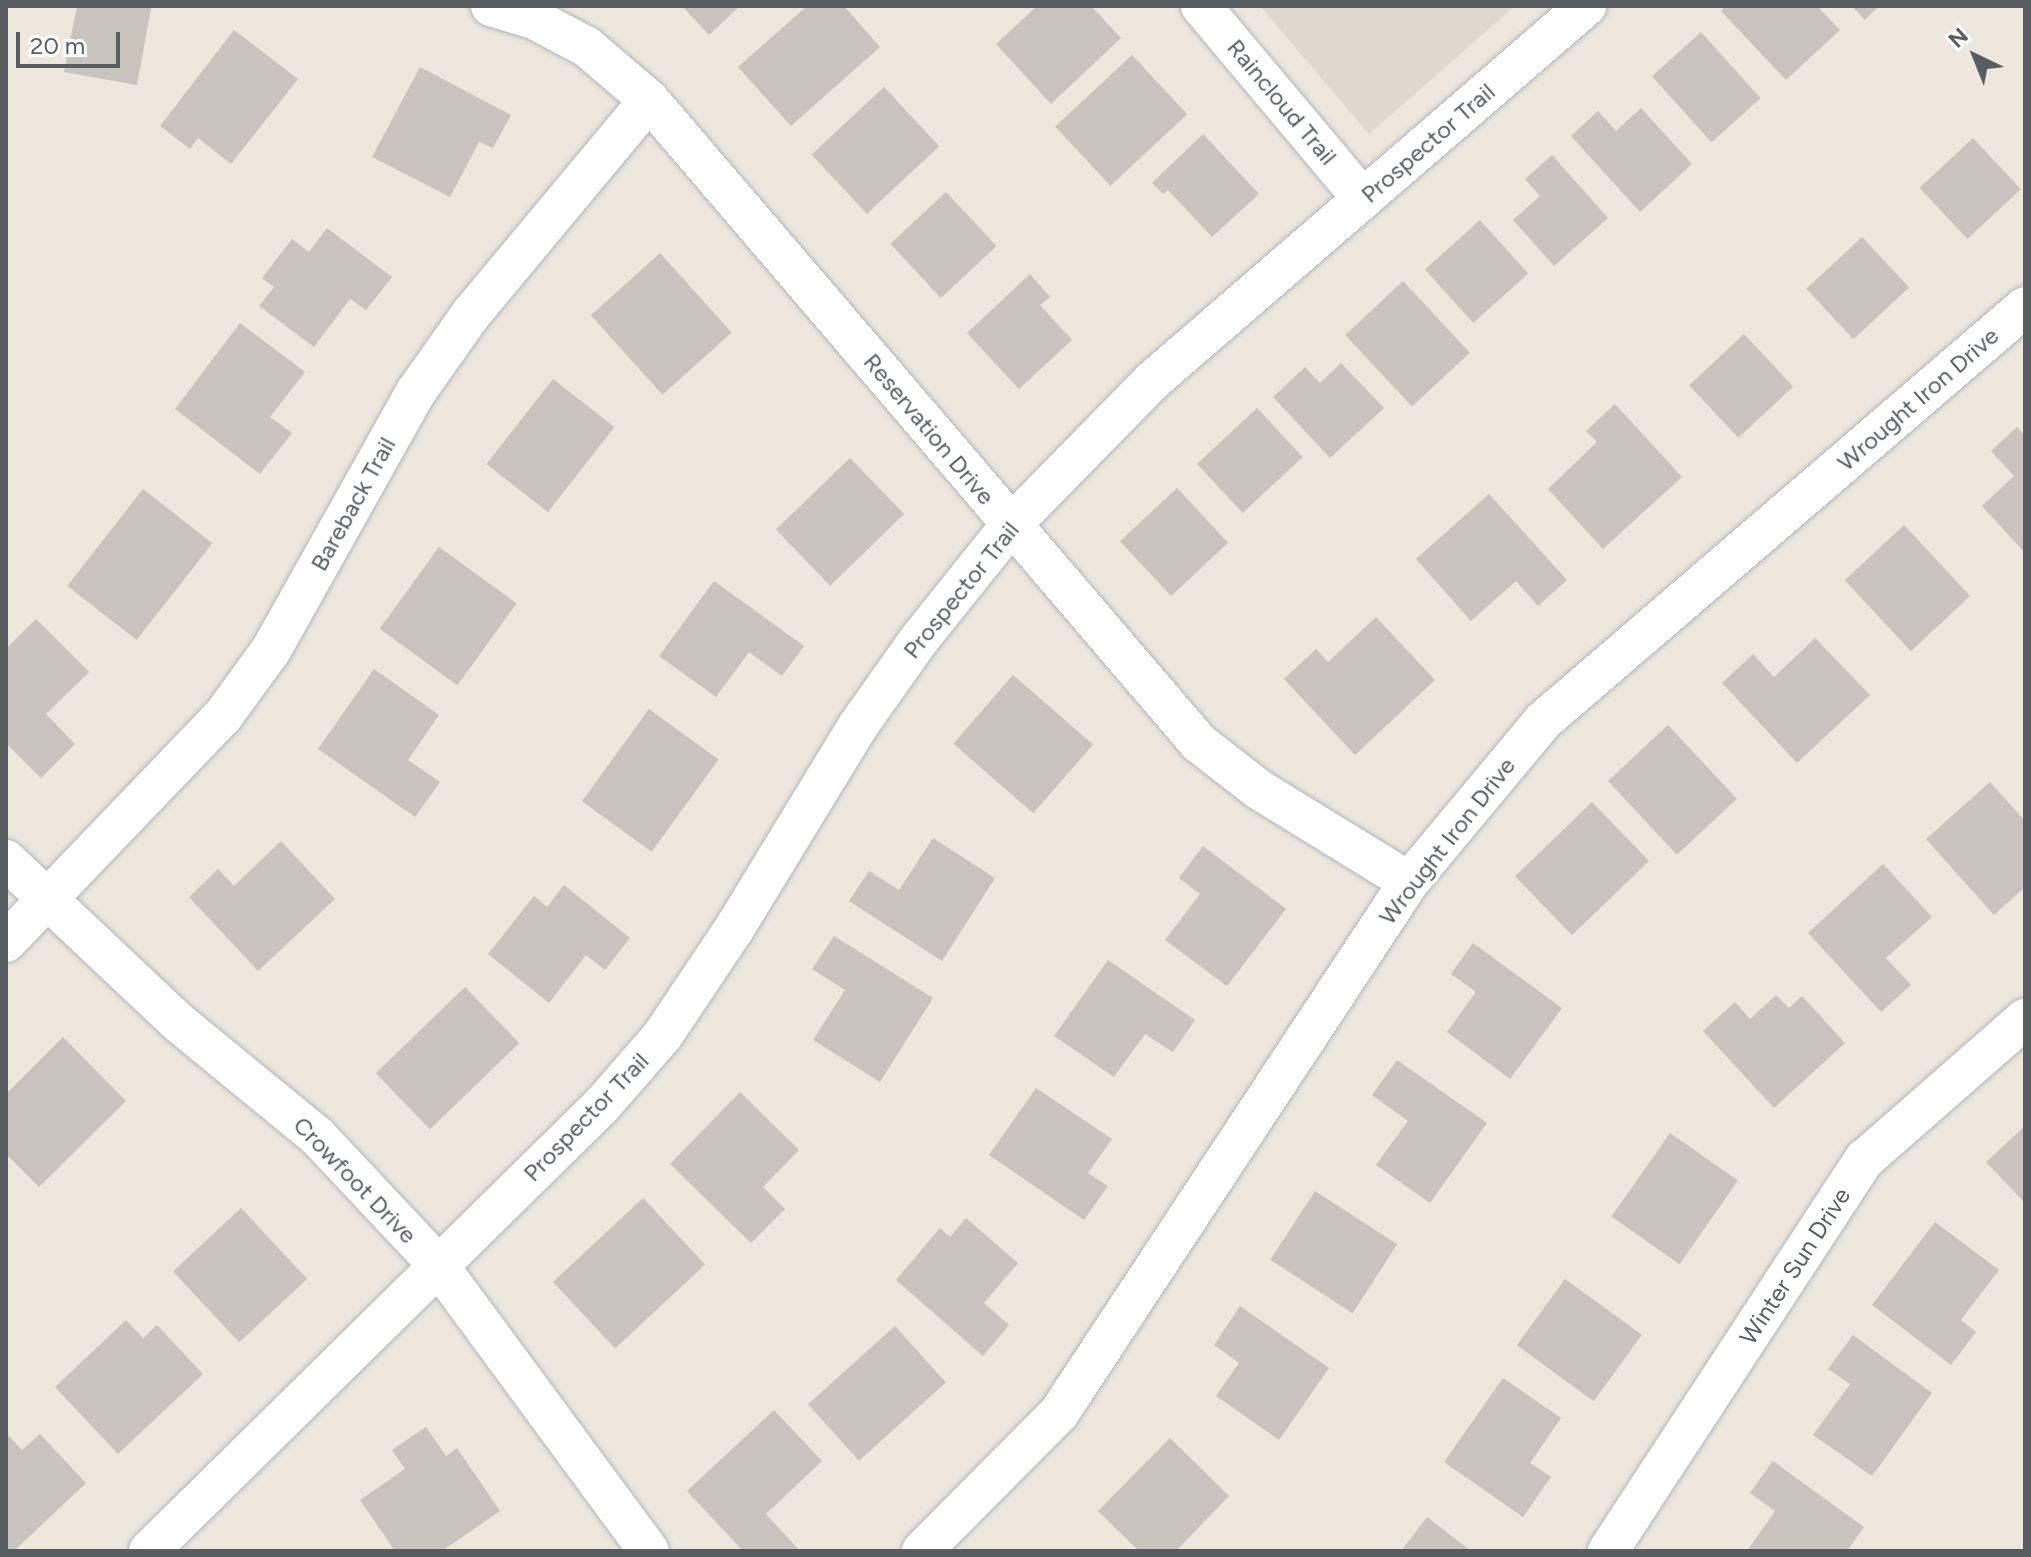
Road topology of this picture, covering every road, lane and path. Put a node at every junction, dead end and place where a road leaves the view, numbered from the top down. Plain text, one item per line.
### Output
1 (491, 6) edge
2 (1201, 6) edge
3 (1586, 6) edge
4 (649, 100) junction
5 (1363, 199) junction
6 (2025, 307) edge
7 (1011, 525) junction
8 (6, 860) edge
9 (1409, 882) junction
10 (49, 900) junction
11 (6, 942) edge
12 (2025, 1019) edge
13 (438, 1265) junction
14 (149, 1551) edge
15 (649, 1551) edge
16 (922, 1551) edge
17 (1608, 1551) edge

1 - 4 street, Reservation Drive
2 - 5 street, Raincloud Trail
3 - 5 street, Prospector Trail
4 - 7 street, Reservation Drive
4 - 10 street, Bareback Trail
5 - 7 street, Prospector Trail
6 - 9 street, Wrought Iron Drive
7 - 9 street, Reservation Drive
7 - 13 street, Prospector Trail
8 - 10 street, Crowfoot Drive
9 - 16 street, Wrought Iron Drive
10 - 11 street, Bareback Trail
10 - 13 street, Crowfoot Drive
12 - 17 street, Winter Sun Drive
13 - 14 street, Prospector Trail
13 - 15 street, Crowfoot Drive

